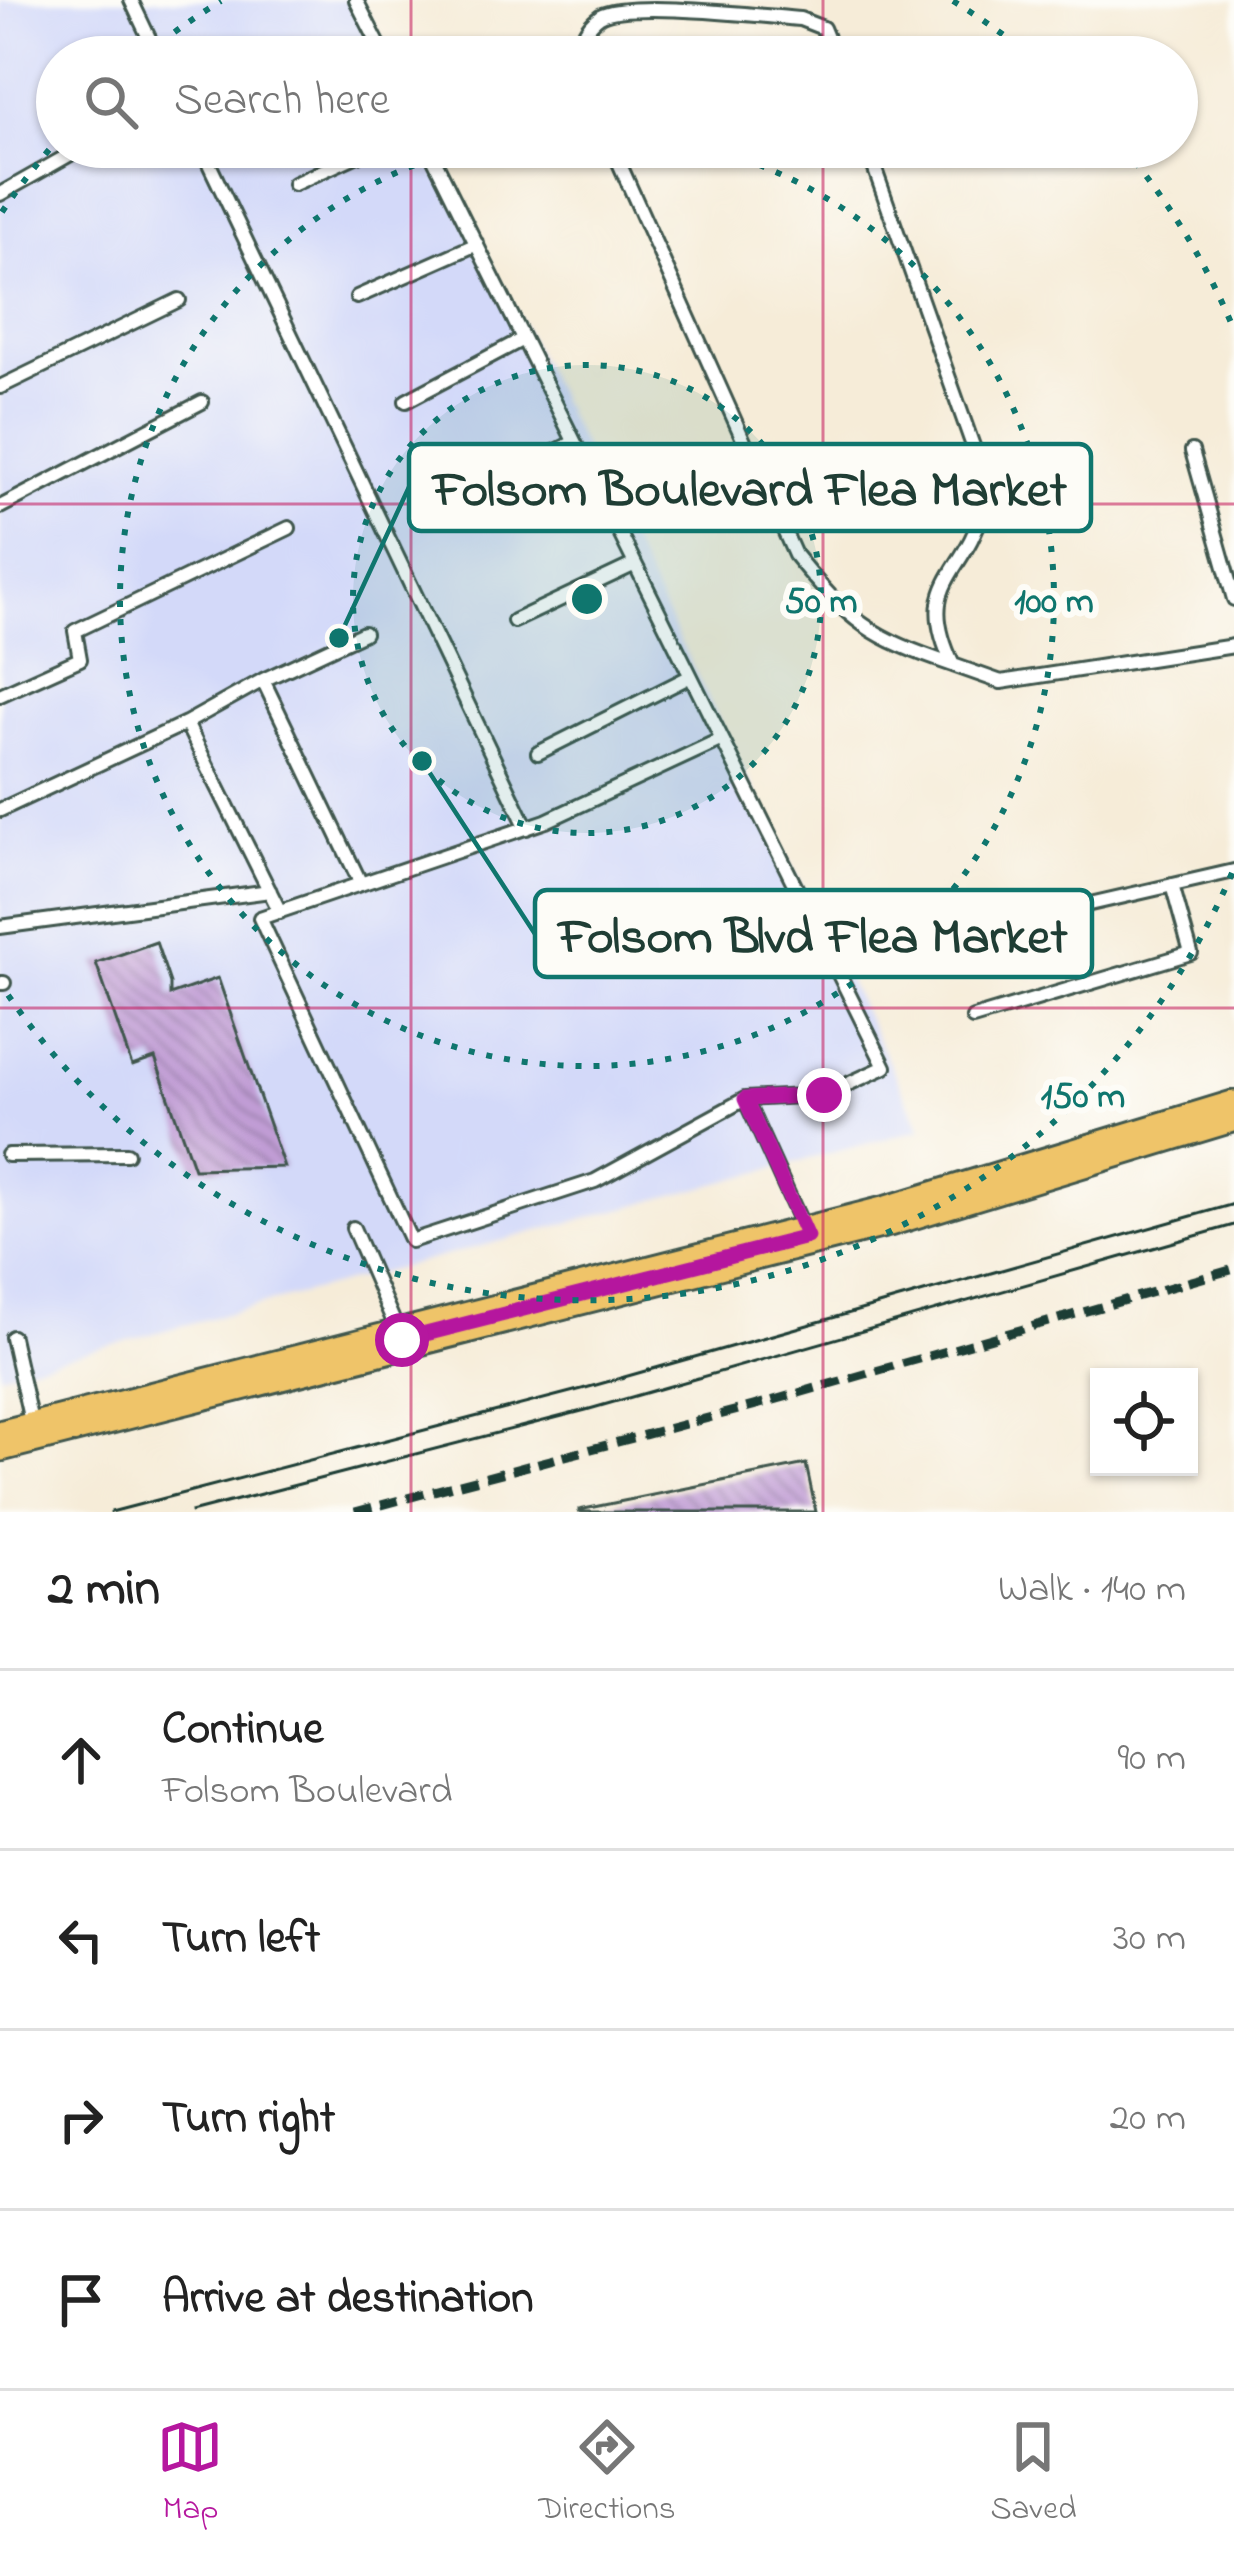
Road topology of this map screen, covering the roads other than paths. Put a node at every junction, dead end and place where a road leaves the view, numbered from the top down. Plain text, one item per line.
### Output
1 (131, 0) edge
2 (356, 0) edge
3 (148, 36) edge
4 (374, 36) edge
5 (583, 36) edge
6 (827, 36) edge
7 (45, 168) edge
8 (212, 168) edge
9 (329, 168) edge
10 (439, 168) edge
11 (621, 168) edge
12 (875, 168) edge
13 (294, 184) dead end
14 (0, 194) edge
15 (477, 244) junction
16 (357, 297) dead end
17 (179, 300) dead end
18 (524, 339) junction
19 (0, 387) edge
20 (406, 401) dead end
21 (202, 402) dead end
22 (574, 442) junction
23 (1192, 451) dead end
24 (0, 507) edge
25 (449, 507) dead end
26 (289, 528) dead end
27 (633, 565) junction
28 (1234, 599) edge
29 (514, 621) dead end
30 (364, 633) dead end
31 (1234, 646) edge
32 (953, 665) junction
33 (689, 677) junction
34 (263, 680) junction
35 (0, 695) edge
36 (186, 723) junction
37 (722, 740) junction
38 (538, 753) dead end
39 (0, 810) edge
40 (527, 828) junction
41 (1234, 871) edge
42 (362, 884) junction
43 (1172, 885) junction
44 (270, 891) junction
45 (280, 912) junction
46 (0, 927) edge
47 (959, 934) dead end
48 (973, 1018) dead end
49 (745, 1099) junction
50 (1234, 1111) edge
51 (127, 1154) dead end
52 (8, 1155) dead end
53 (353, 1228) dead end
54 (807, 1237) junction
55 (12, 1337) dead end
56 (402, 1340) junction
57 (17, 1437) edge

1 - 3 lane
2 - 4 lane
5 - 6 lane
7 - 14 lane
8 - 40 lane
9 - 13 lane
10 - 15 lane
11 - 32 lane
12 - 32 lane
15 - 16 lane
15 - 18 lane
17 - 19 lane
18 - 20 lane
18 - 22 lane
21 - 24 lane
22 - 25 lane
22 - 27 lane
23 - 28 lane
26 - 35 lane
27 - 29 lane
27 - 33 lane
30 - 34 lane
31 - 32 lane
33 - 37 lane
33 - 38 lane
34 - 36 lane
34 - 42 lane
36 - 39 lane
36 - 44 lane
37 - 40 lane
37 - 49 lane
40 - 42 lane
41 - 43 lane
42 - 45 lane
43 - 47 lane
43 - 48 lane
44 - 45 lane
44 - 46 lane
45 - 49 lane
49 - 54 lane
50 - 54 main road
51 - 52 lane
53 - 56 lane
54 - 56 main road
55 - 57 lane
56 - 57 main road

